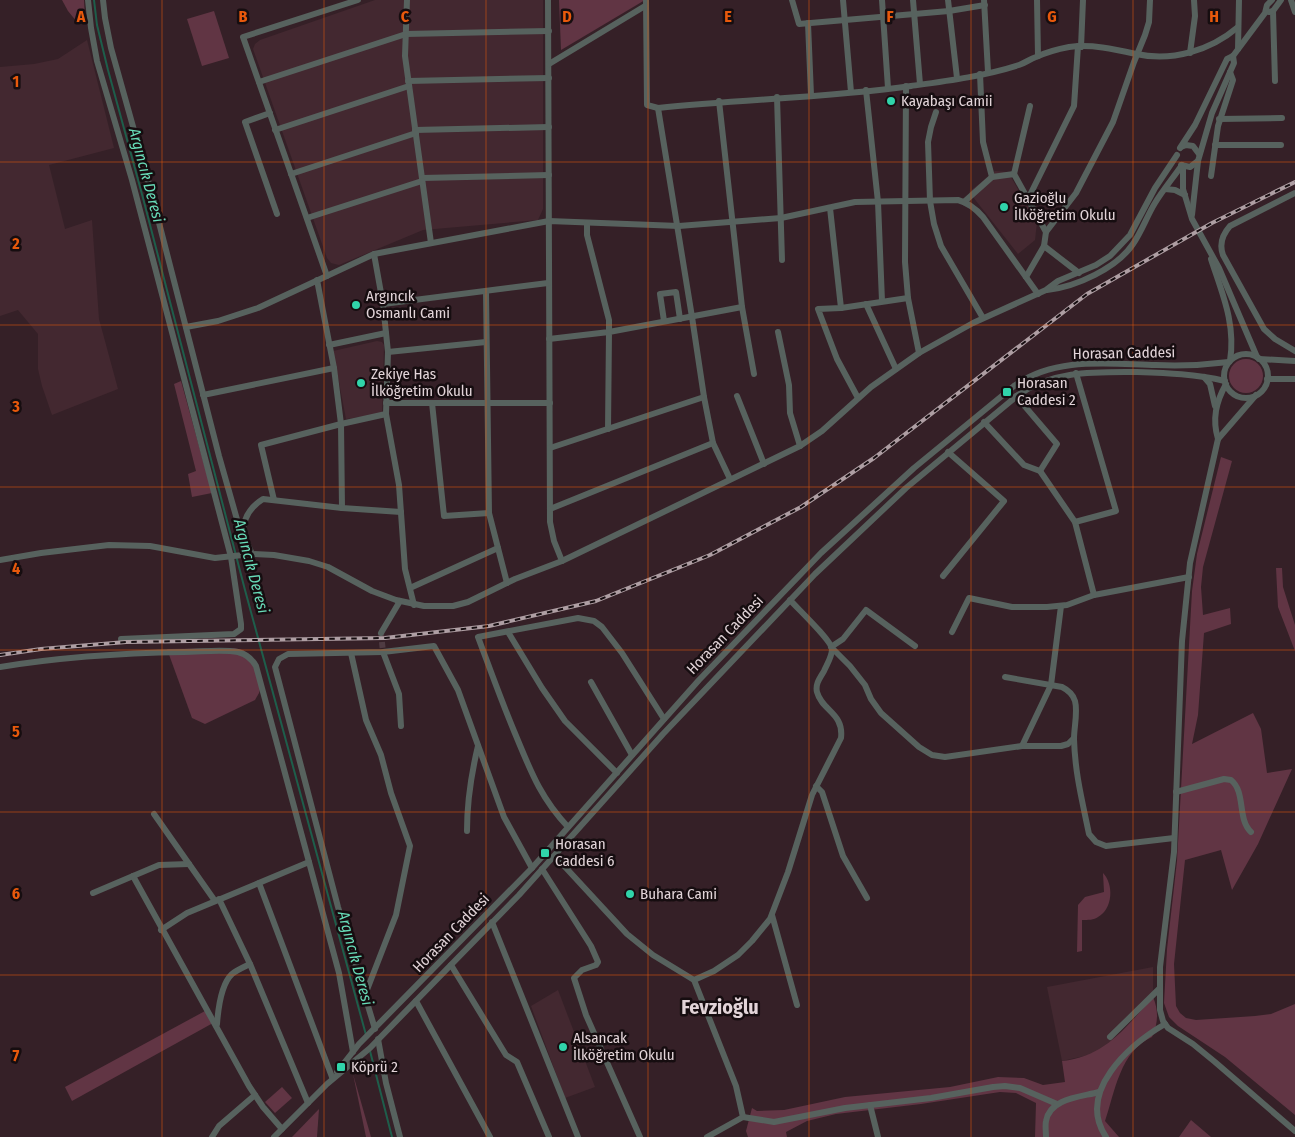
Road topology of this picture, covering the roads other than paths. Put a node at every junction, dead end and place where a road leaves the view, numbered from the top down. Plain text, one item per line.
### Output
1 (88, 0) edge
2 (103, 0) edge
3 (358, 0) edge
4 (407, 0) edge
5 (548, 0) edge
6 (792, 0) edge
7 (843, 0) edge
8 (882, 0) edge
9 (914, 0) edge
10 (948, 0) edge
11 (1037, 0) edge
12 (1083, 0) edge
13 (1150, 0) edge
14 (1194, 0) edge
15 (1239, 0) edge
16 (1272, 0) edge
17 (1282, 0) edge
18 (1291, 0) edge
19 (984, 2) edge
20 (646, 3) edge
21 (949, 11) junction
22 (1273, 11) junction
23 (1295, 12) edge
24 (1265, 13) junction
25 (915, 14) junction
26 (884, 16) junction
27 (845, 20) junction
28 (808, 23) junction
29 (1238, 26) junction
30 (549, 31) junction
31 (406, 34) junction
32 (1079, 47) junction
33 (1238, 49) junction
34 (1190, 53) junction
35 (1137, 54) junction
36 (1038, 56) junction
37 (1233, 56) junction
38 (549, 64) junction
39 (988, 72) junction
40 (1230, 72) junction
41 (980, 74) junction
42 (549, 78) junction
43 (957, 78) junction
44 (1275, 81) dead end
45 (259, 82) junction
46 (409, 83) junction
47 (920, 84) junction
48 (906, 86) junction
49 (888, 88) junction
50 (866, 90) junction
51 (851, 92) junction
52 (811, 95) junction
53 (777, 97) junction
54 (719, 101) junction
55 (1030, 106) dead end
56 (658, 108) junction
57 (936, 112) dead end
58 (270, 113) junction
59 (1282, 118) dead end
60 (1219, 119) junction
61 (549, 127) junction
62 (275, 130) junction
63 (415, 131) junction
64 (1215, 145) junction
65 (1281, 145) dead end
66 (1178, 152) junction
67 (1198, 158) junction
68 (1182, 165) junction
69 (291, 174) junction
70 (1014, 174) junction
71 (549, 176) junction
72 (1211, 176) dead end
73 (992, 177) junction
74 (422, 180) junction
75 (1165, 189) junction
76 (1295, 194) edge
77 (1185, 195) junction
78 (1028, 199) junction
79 (906, 201) junction
80 (930, 201) junction
81 (878, 202) junction
82 (964, 202) junction
83 (830, 208) junction
84 (277, 214) dead end
85 (306, 218) junction
86 (780, 218) junction
87 (1192, 219) junction
88 (549, 221) junction
89 (732, 222) junction
90 (587, 223) junction
91 (677, 226) junction
92 (1046, 232) junction
93 (430, 243) junction
94 (1044, 246) junction
95 (1207, 246) junction
96 (374, 254) junction
97 (782, 260) dead end
98 (1079, 272) junction
99 (327, 276) junction
100 (1026, 277) junction
101 (317, 280) junction
102 (548, 283) junction
103 (1046, 290) junction
104 (486, 291) junction
105 (1038, 294) junction
106 (908, 298) junction
107 (882, 302) junction
108 (383, 304) junction
109 (866, 304) junction
110 (742, 308) junction
111 (841, 308) junction
112 (692, 317) junction
113 (983, 318) junction
114 (680, 319) junction
115 (664, 321) junction
116 (186, 327) junction
117 (386, 332) junction
118 (609, 332) junction
119 (778, 332) dead end
120 (549, 339) junction
121 (486, 342) junction
122 (329, 345) junction
123 (1295, 351) edge
124 (388, 352) junction
125 (919, 353) junction
126 (1258, 358) junction
127 (1230, 361) junction
128 (1295, 361) edge
129 (334, 368) junction
130 (896, 369) junction
131 (1076, 373) junction
132 (754, 374) dead end
133 (1203, 376) junction
134 (1267, 379) junction
135 (1295, 379) edge
136 (1225, 382) junction
137 (203, 395) junction
138 (1256, 395) junction
139 (737, 396) dead end
140 (1016, 396) junction
141 (704, 397) junction
142 (858, 398) junction
143 (386, 403) junction
144 (432, 403) junction
145 (487, 403) junction
146 (550, 403) junction
147 (1216, 410) junction
148 (386, 414) junction
149 (984, 422) junction
150 (341, 424) junction
151 (608, 428) junction
152 (1218, 439) junction
153 (713, 443) junction
154 (800, 446) junction
155 (550, 448) junction
156 (948, 452) junction
157 (764, 464) junction
158 (1040, 472) junction
159 (730, 479) junction
160 (274, 500) junction
161 (342, 508) junction
162 (550, 509) junction
163 (401, 512) junction
164 (489, 513) junction
165 (1075, 522) junction
166 (243, 535) junction
167 (498, 548) junction
168 (249, 554) junction
169 (232, 557) junction
170 (0, 560) edge
171 (562, 561) junction
172 (943, 576) dead end
173 (1189, 577) junction
174 (507, 583) junction
175 (410, 588) junction
176 (1094, 595) junction
177 (790, 600) junction
178 (400, 602) junction
179 (414, 605) junction
180 (1061, 606) junction
181 (381, 632) tunnel mouth
182 (508, 632) junction
183 (952, 632) dead end
184 (121, 639) dead end
185 (915, 646) dead end
186 (831, 647) junction
187 (383, 652) junction
188 (352, 653) junction
189 (0, 667) edge
190 (1005, 677) dead end
191 (591, 682) dead end
192 (1051, 684) junction
193 (664, 719) junction
194 (401, 726) dead end
195 (1074, 738) junction
196 (478, 745) junction
197 (1022, 746) junction
198 (632, 755) junction
199 (617, 772) junction
200 (816, 786) junction
201 (1176, 792) junction
202 (154, 814) dead end
203 (568, 827) junction
204 (467, 831) dead end
205 (1252, 832) dead end
206 (1174, 838) junction
207 (555, 856) junction
208 (309, 862) junction
209 (189, 864) junction
210 (532, 868) junction
211 (542, 869) junction
212 (133, 876) junction
213 (259, 882) junction
214 (93, 894) dead end
215 (868, 898) dead end
216 (217, 900) junction
217 (772, 914) junction
218 (492, 922) junction
219 (162, 930) junction
220 (250, 964) junction
221 (451, 965) junction
222 (694, 980) junction
223 (1160, 989) junction
224 (365, 995) junction
225 (416, 1001) junction
226 (797, 1005) dead end
227 (1165, 1024) junction
228 (217, 1026) junction
229 (375, 1029) junction
230 (1110, 1037) dead end
231 (378, 1039) junction
232 (354, 1052) junction
233 (332, 1077) junction
234 (327, 1084) junction
235 (1099, 1092) junction
236 (255, 1096) junction
237 (308, 1103) junction
238 (870, 1104) junction
239 (1057, 1104) junction
240 (742, 1117) junction
241 (282, 1129) junction
242 (1295, 1131) edge
243 (212, 1137) edge
244 (274, 1137) edge
245 (400, 1137) edge
246 (490, 1137) edge
247 (549, 1137) edge
248 (578, 1137) edge
249 (640, 1137) edge
250 (707, 1137) edge
251 (878, 1137) edge
252 (1046, 1137) edge
253 (1106, 1137) edge

1 - 169 street
2 - 116 street
3 - 45 street
4 - 31 street
5 - 30 street
6 - 28 street
7 - 27 street
8 - 26 street
9 - 25 street
10 - 21 street
11 - 36 street
12 - 32 street
13 - 35 street
14 - 34 street
15 - 29 street
16 - 24 street
17 - 22 street
18 - 23 street
19 - 21 street
19 - 39 street
20 - 38 street
20 - 56 street
21 - 25 street
21 - 43 street
22 - 24 street
22 - 44 street
24 - 33 street
25 - 26 street
25 - 47 street
26 - 27 street
26 - 49 street
27 - 28 street
27 - 51 street
28 - 52 street
29 - 33 street
29 - 34 street
30 - 31 street
30 - 38 street
31 - 45 street
31 - 46 street
32 - 35 street
32 - 36 street
32 - 78 street
33 - 37 street
34 - 35 street
35 - 92 street
36 - 39 street
37 - 40 street
37 - 66 street
38 - 42 street
39 - 41 street
40 - 60 street
40 - 67 street
41 - 43 street
41 - 73 street
42 - 46 street
42 - 61 street
43 - 47 street
45 - 58 street
46 - 62 street
46 - 63 street
47 - 48 street
48 - 49 street
48 - 79 street
49 - 50 street
50 - 51 street
50 - 81 street
51 - 52 street
52 - 53 street
53 - 54 street
53 - 86 street
54 - 56 street
54 - 89 street
55 - 70 street
56 - 91 street
57 - 80 street
58 - 62 street
58 - 84 street
59 - 60 street
60 - 64 street
61 - 63 street
61 - 71 street
62 - 69 street
63 - 69 street
63 - 74 street
64 - 65 street
64 - 72 street
66 - 67 street
66 - 68 street
66 - 98 street
67 - 68 street
67 - 87 street
68 - 75 street
68 - 77 street
69 - 85 street
70 - 73 street
70 - 78 street
71 - 74 street
71 - 88 street
73 - 82 street
74 - 85 street
74 - 93 street
75 - 77 street
75 - 103 street
76 - 123 street
77 - 87 street
78 - 92 street
79 - 80 street
79 - 81 street
79 - 106 street
80 - 82 street
80 - 113 street
81 - 83 street
81 - 107 street
82 - 100 street
83 - 86 street
83 - 111 street
85 - 99 street
86 - 89 street
86 - 97 street
87 - 95 street
88 - 90 street
88 - 93 street
88 - 102 street
89 - 91 street
89 - 110 street
90 - 91 street
90 - 118 street
91 - 112 street
92 - 94 street
93 - 96 street
94 - 98 street
94 - 100 street
95 - 126 street
95 - 127 street
96 - 99 street
96 - 108 street
98 - 103 street
99 - 101 street
100 - 105 street
101 - 116 street
101 - 122 street
102 - 104 street
102 - 120 street
103 - 105 street
104 - 108 street
104 - 121 street
105 - 113 street
106 - 107 street
106 - 125 street
107 - 109 street
108 - 117 street
109 - 111 street
109 - 130 street
110 - 112 street
110 - 132 street
111 - 142 street
112 - 114 street
112 - 141 street
113 - 125 street
114 - 115 street
114 - 115 street
115 - 118 street
116 - 137 street
117 - 122 street
117 - 124 street
118 - 120 street
118 - 151 street
119 - 154 street
120 - 146 street
121 - 124 street
121 - 145 street
122 - 129 street
124 - 143 street
125 - 130 street
126 - 127 street
126 - 128 street
126 - 134 street
127 - 136 street
127 - 193 street, Horasan Caddesi
129 - 137 street
129 - 150 street
130 - 142 street
131 - 133 street, Horasan Caddesi
131 - 140 street, Horasan Caddesi
131 - 165 street
133 - 136 street, Horasan Caddesi
133 - 147 street
134 - 135 street
134 - 138 street
136 - 138 street
136 - 147 street
137 - 166 street
138 - 152 street
139 - 157 street
140 - 149 street, Horasan Caddesi
140 - 158 street
141 - 151 street
141 - 153 street
142 - 154 street
143 - 144 street
143 - 148 street
144 - 145 street
144 - 164 street
145 - 146 street
145 - 164 street
146 - 155 street
147 - 152 street
148 - 150 street
148 - 163 street
149 - 156 street, Horasan Caddesi
149 - 158 street
150 - 160 street
150 - 161 street
151 - 155 street
152 - 173 street
153 - 159 street
153 - 162 street
154 - 157 street
155 - 162 street
156 - 172 street
156 - 177 street, Horasan Caddesi
157 - 159 street
158 - 165 street
159 - 171 street
160 - 161 street
160 - 166 street
161 - 163 street
162 - 171 street
163 - 175 street
164 - 167 street
165 - 176 street
166 - 168 street
167 - 174 street
167 - 175 street
168 - 169 street
168 - 178 street
169 - 170 street
169 - 184 street
171 - 174 street
173 - 176 street
173 - 201 street
174 - 179 street
175 - 179 street
176 - 180 street
177 - 186 street
177 - 207 street, Horasan Caddesi
178 - 179 street
178 - 181 street
180 - 183 street
180 - 192 street
182 - 193 street
182 - 199 street
182 - 203 street
185 - 186 street
186 - 197 street
186 - 200 street
187 - 188 street
187 - 194 street
187 - 196 street
188 - 224 street
188 - 224 street
189 - 208 street
190 - 192 street
191 - 198 street
192 - 195 street
192 - 197 street
193 - 198 street, Horasan Caddesi
195 - 197 street
195 - 206 street
196 - 204 street
196 - 210 street
198 - 199 street, Horasan Caddesi
199 - 203 street, Horasan Caddesi
200 - 215 street
200 - 217 street
201 - 205 street
201 - 206 street
202 - 209 street
203 - 210 street, Horasan Caddesi
206 - 223 street
207 - 211 street, Horasan Caddesi
207 - 222 street
208 - 213 street
208 - 232 street
209 - 212 street
209 - 216 street
210 - 229 street, Horasan Caddesi
211 - 218 street, Horasan Caddesi
211 - 249 street
212 - 214 street
212 - 219 street
213 - 216 street
213 - 233 street
216 - 219 street
216 - 220 street
217 - 222 street
217 - 226 street
218 - 221 street, Horasan Caddesi
218 - 248 street
219 - 228 street
220 - 228 street
220 - 237 street
221 - 225 street, Horasan Caddesi
221 - 247 street
222 - 240 street
223 - 227 street
223 - 230 street
224 - 229 street
225 - 231 street, Horasan Caddesi
225 - 246 street
227 - 235 street
227 - 242 street
228 - 236 street
229 - 232 street, Horasan Caddesi
231 - 234 street, Horasan Caddesi
231 - 245 street
232 - 233 street, Horasan Caddesi
233 - 234 street, Horasan Caddesi
234 - 237 street, Horasan Caddesi
235 - 239 street
235 - 253 street
236 - 241 street
236 - 243 street
237 - 241 street, Horasan Caddesi
238 - 239 street
238 - 240 street
238 - 251 street
239 - 252 street
240 - 250 street
241 - 244 street, Horasan Caddesi

